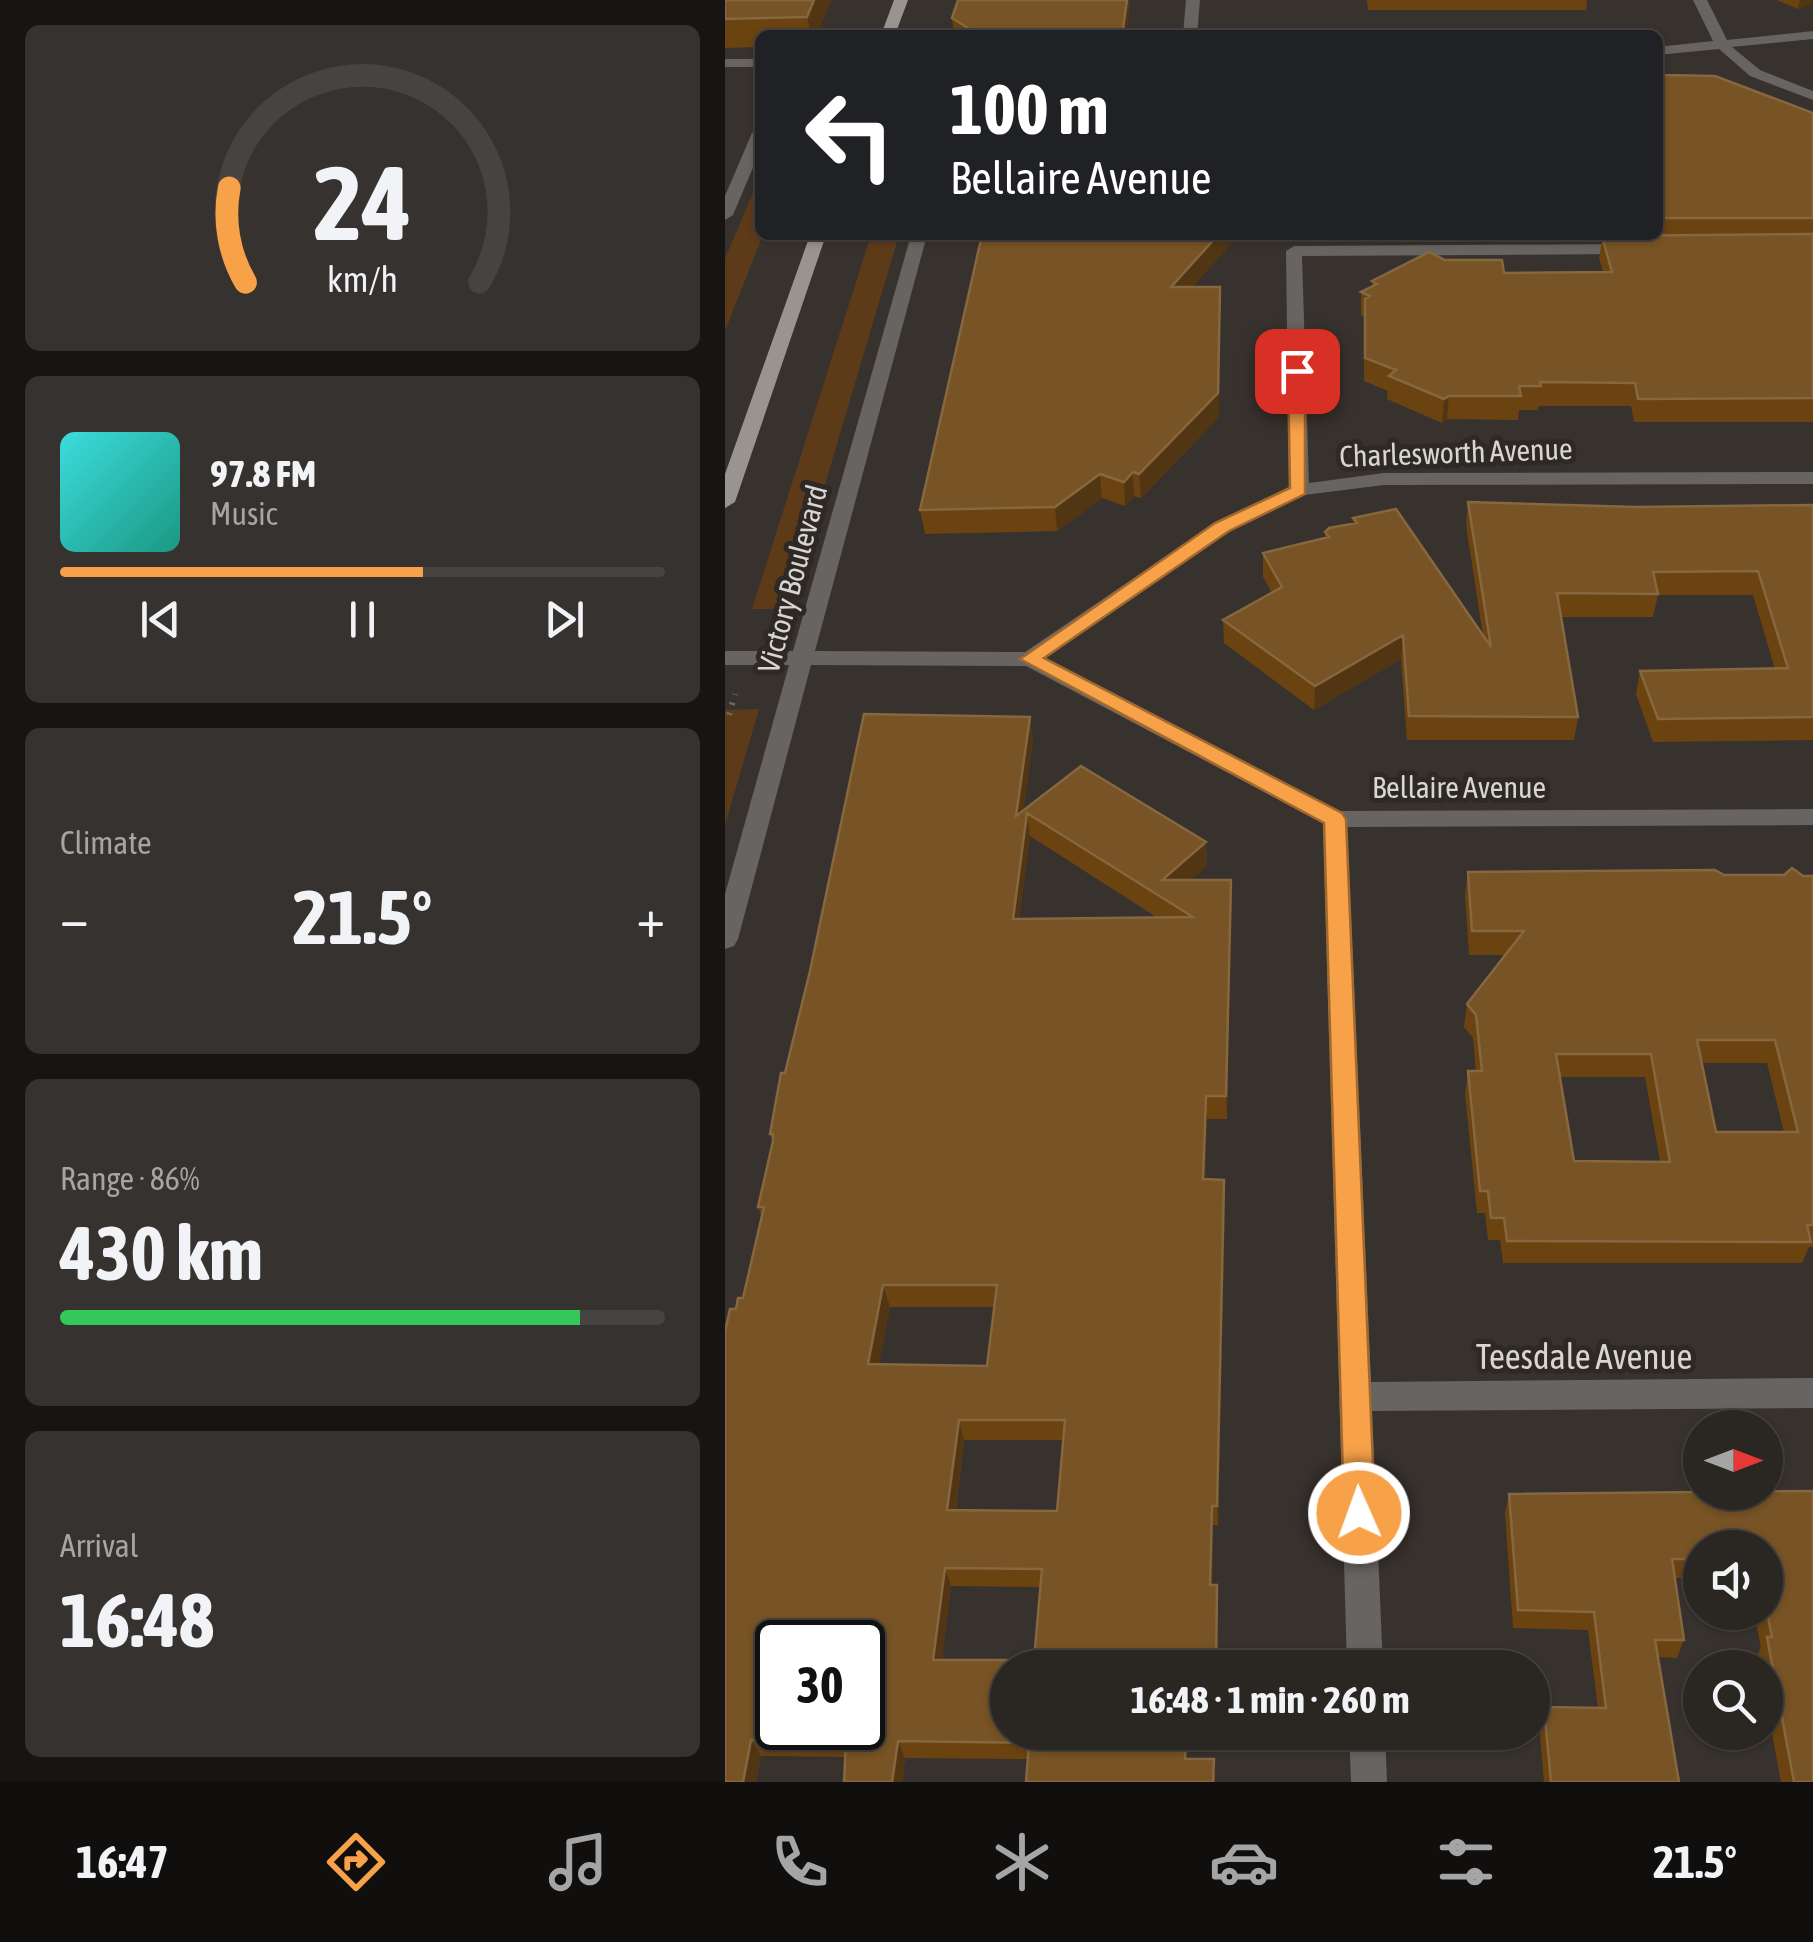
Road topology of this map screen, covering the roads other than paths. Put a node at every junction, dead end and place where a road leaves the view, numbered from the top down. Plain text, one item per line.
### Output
1 (901, 0) edge
2 (1193, 0) edge
3 (1699, 0) edge
4 (890, 30) edge
5 (1190, 30) edge
6 (1813, 35) edge
7 (1718, 43) junction
8 (1663, 50) edge
9 (725, 63) edge
10 (755, 63) edge
11 (1813, 96) edge
12 (755, 145) edge
13 (725, 215) edge
14 (817, 240) edge
15 (918, 240) edge
16 (1653, 249) edge
17 (1813, 478) edge
18 (1299, 490) junction
19 (725, 502) edge
20 (803, 656) junction
21 (725, 658) edge
22 (1029, 659) junction
23 (1813, 817) edge
24 (1335, 819) junction
25 (725, 939) edge
26 (1813, 1393) edge
27 (1355, 1396) junction
28 (1364, 1650) edge
29 (1368, 1750) edge
30 (1369, 1782) edge

1 - 4 main road
2 - 5 street
3 - 7 street
6 - 7 street
7 - 8 street
7 - 11 street
9 - 10 street
12 - 13 street
14 - 19 main road
15 - 20 street, Victory Boulevard
16 - 18 street
17 - 18 street, Charlesworth Avenue
18 - 22 street, Charlesworth Avenue
20 - 21 street, Bellaire Avenue
20 - 22 street, Bellaire Avenue
20 - 25 street, Victory Boulevard
22 - 24 street, Bellaire Avenue
23 - 24 street, Bellaire Avenue
24 - 27 street
26 - 27 street, Teesdale Avenue
27 - 28 street
29 - 30 street

